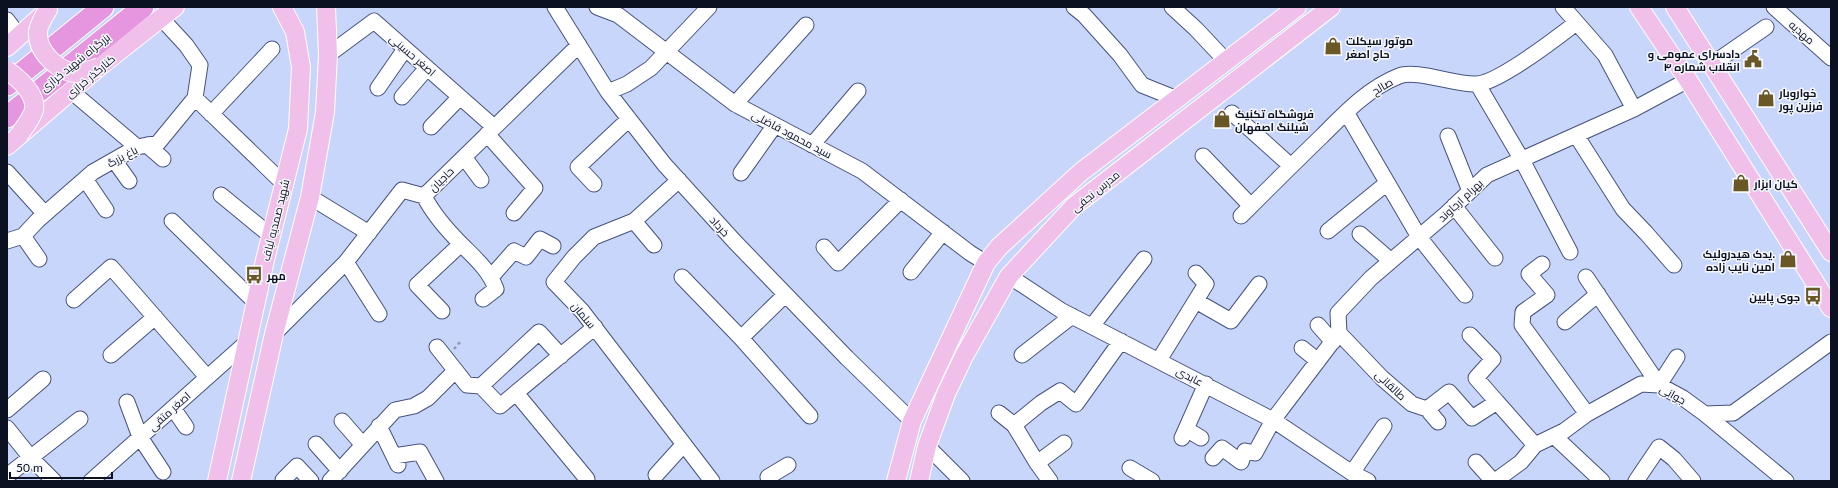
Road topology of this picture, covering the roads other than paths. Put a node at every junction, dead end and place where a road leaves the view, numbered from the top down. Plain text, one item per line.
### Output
1 (103, 7) edge
2 (143, 7) edge
3 (175, 7) edge
4 (282, 7) edge
5 (326, 7) edge
6 (556, 7) edge
7 (597, 7) edge
8 (1074, 7) edge
9 (1172, 7) edge
10 (1331, 7) edge
11 (1563, 7) edge
12 (1640, 7) edge
13 (1675, 7) edge
14 (1774, 7) edge
15 (707, 8) edge
16 (50, 9) edge
17 (1295, 9) edge
18 (161, 18) junction
19 (7, 20) edge
20 (1576, 23) junction
21 (806, 24) dead end
22 (1305, 27) junction
23 (1766, 27) dead end
24 (13, 41) edge
25 (579, 45) junction
26 (272, 49) dead end
27 (405, 49) junction
28 (667, 51) junction
29 (328, 55) junction
30 (1831, 58) edge
31 (1226, 61) junction
32 (1711, 65) junction
33 (99, 67) junction
34 (427, 68) junction
35 (7, 70) edge
36 (1688, 80) junction
37 (1478, 84) junction
38 (7, 85) edge
39 (378, 88) dead end
40 (71, 91) junction
41 (858, 91) dead end
42 (608, 92) junction
43 (402, 97) dead end
44 (460, 97) junction
45 (195, 98) junction
46 (1177, 99) junction
47 (735, 104) junction
48 (1634, 109) junction
49 (1346, 112) junction
50 (1232, 113) dead end
51 (211, 114) junction
52 (7, 117) edge
53 (629, 119) junction
54 (775, 125) junction
55 (431, 127) dead end
56 (491, 131) junction
57 (1576, 135) junction
58 (1448, 136) dead end
59 (13, 141) edge
60 (812, 145) junction
61 (142, 146) junction
62 (1203, 156) dead end
63 (464, 157) junction
64 (163, 159) dead end
65 (114, 160) junction
66 (1522, 160) junction
67 (1291, 166) junction
68 (7, 172) edge
69 (741, 173) dead end
70 (85, 179) junction
71 (481, 180) dead end
72 (679, 180) junction
73 (129, 181) dead end
74 (1387, 183) junction
75 (284, 184) junction
76 (594, 184) dead end
77 (1470, 191) junction
78 (221, 195) dead end
79 (424, 196) junction
80 (310, 197) junction
81 (901, 200) junction
82 (1454, 206) junction
83 (106, 210) dead end
84 (514, 213) dead end
85 (43, 221) junction
86 (172, 221) dead end
87 (634, 221) junction
88 (1328, 231) dead end
89 (943, 232) junction
90 (369, 233) junction
91 (1360, 234) dead end
92 (23, 236) junction
93 (271, 236) junction
94 (1419, 237) junction
95 (7, 241) edge
96 (461, 244) junction
97 (654, 245) dead end
98 (553, 246) dead end
99 (824, 247) dead end
100 (1570, 252) dead end
101 (1831, 252) edge
102 (1494, 258) dead end
103 (39, 259) dead end
104 (1144, 259) dead end
105 (1391, 261) junction
106 (346, 262) junction
107 (986, 263) junction
108 (1542, 264) dead end
109 (1674, 265) dead end
110 (911, 272) dead end
111 (1196, 273) dead end
112 (1009, 276) junction
113 (492, 277) junction
114 (682, 277) dead end
115 (1586, 277) dead end
116 (1259, 284) dead end
117 (1465, 294) dead end
118 (1598, 294) junction
119 (785, 295) junction
120 (483, 299) dead end
121 (74, 300) dead end
122 (1196, 300) junction
123 (256, 302) junction
124 (1831, 308) edge
125 (442, 311) dead end
126 (379, 314) dead end
127 (1072, 316) junction
128 (155, 318) junction
129 (1565, 322) dead end
130 (1318, 325) dead end
131 (1092, 326) junction
132 (595, 327) junction
133 (274, 334) junction
134 (1470, 335) dead end
135 (1336, 337) junction
136 (741, 338) junction
137 (1121, 341) junction
138 (247, 342) junction
139 (1831, 342) edge
140 (437, 347) dead end
141 (1302, 348) dead end
142 (111, 355) dead end
143 (1022, 355) dead end
144 (561, 356) junction
145 (1677, 357) dead end
146 (1159, 360) junction
147 (1318, 361) junction
148 (455, 371) junction
149 (240, 375) junction
150 (207, 377) junction
151 (43, 379) dead end
152 (263, 381) junction
153 (1206, 384) junction
154 (1659, 384) junction
155 (480, 386) junction
156 (516, 393) junction
157 (127, 402) dead end
158 (1497, 402) junction
159 (173, 408) junction
160 (1427, 409) junction
161 (7, 410) edge
162 (999, 413) dead end
163 (1588, 414) junction
164 (1705, 414) junction
165 (810, 416) dead end
166 (80, 419) dead end
167 (1273, 420) junction
168 (342, 421) dead end
169 (912, 421) junction
170 (1438, 422) dead end
171 (1014, 425) junction
172 (379, 426) junction
173 (1384, 426) dead end
174 (186, 427) dead end
175 (7, 428) edge
176 (1554, 436) junction
177 (140, 437) junction
178 (1201, 438) dead end
179 (1064, 443) dead end
180 (316, 444) dead end
181 (684, 444) junction
182 (363, 445) junction
183 (1535, 445) junction
184 (927, 446) junction
185 (31, 458) junction
186 (1213, 458) dead end
187 (1476, 462) dead end
188 (1037, 463) junction
189 (788, 465) dead end
190 (1130, 468) dead end
191 (163, 472) dead end
192 (1352, 473) junction
193 (656, 475) dead end
194 (7, 476) edge
195 (335, 476) edge
196 (587, 478) dead end
197 (283, 480) dead end
198 (54, 481) edge
199 (91, 481) edge
200 (217, 481) edge
201 (241, 481) edge
202 (311, 481) edge
203 (436, 481) edge
204 (712, 481) edge
205 (770, 481) edge
206 (896, 481) edge
207 (919, 481) edge
208 (962, 481) edge
209 (1050, 481) edge
210 (1152, 481) edge
211 (1368, 481) edge
212 (1494, 481) edge
213 (1602, 481) edge
214 (1636, 481) edge
215 (1693, 481) edge
216 (1786, 481) edge

1 - 38 highway
2 - 52 highway, بزرگراه شهید خرازی
3 - 18 main road, کنارگذر خرازی
4 - 75 main road, شهید صمدیه لباف
5 - 29 main road
6 - 25 street, خرداد
7 - 28 street, سید محمود فاضلی
8 - 46 street
9 - 31 street
10 - 22 main road, مدرس نجفی
11 - 20 street
12 - 36 main road
13 - 32 main road
14 - 30 street, مهدیه
15 - 28 street
16 - 24 main road
16 - 33 main road, bridge
17 - 22 main road
17 - 31 main road, مدرس نجفی
18 - 33 main road, کنارگذر خرازی
18 - 45 street
19 - 24 street
20 - 37 street, صالح
20 - 48 street
21 - 47 street
22 - 112 main road, مدرس نجفی
23 - 32 street
25 - 42 street, خرداد
25 - 56 street, حاجیان
26 - 51 street
27 - 29 street, اصغر حسینی
27 - 34 street, اصغر حسینی
27 - 39 street
28 - 42 street
28 - 47 street, سید محمود فاضلی
29 - 80 main road
31 - 46 main road, مدرس نجفی
32 - 101 main road
33 - 40 main road, کنارگذر خرازی
34 - 43 street
34 - 44 street, اصغر حسینی
35 - 59 main road, bridge
36 - 48 street, بهرام ارجاوند
36 - 124 main road
37 - 49 street, صالح
37 - 66 street
40 - 59 main road, کنارگذر خرازی
40 - 61 street
41 - 60 street
42 - 53 street, خرداد
44 - 55 street
44 - 56 street, اصغر حسینی
45 - 51 street
45 - 61 street, باغ بزرگ
46 - 107 main road, مدرس نجفی
47 - 54 street, سید محمود فاضلی
48 - 57 street, بهرام ارجاوند
49 - 67 street, صالح
49 - 74 street
50 - 67 street
51 - 75 street
53 - 72 street, خرداد
53 - 76 street
54 - 60 street, سید محمود فاضلی
54 - 69 street
56 - 63 street, حاجیان
56 - 84 street, اصغر حسینی
57 - 66 street, بهرام ارجاوند
57 - 109 street
58 - 77 street
60 - 81 street, سید محمود فاضلی
61 - 64 street
61 - 65 street, باغ بزرگ
62 - 67 street, صالح
63 - 71 street
63 - 79 street, حاجیان
65 - 70 street, باغ بزرگ
65 - 73 street
66 - 77 street, بهرام ارجاوند
66 - 100 street
68 - 85 street
70 - 83 street
70 - 85 street, باغ بزرگ
72 - 87 street, سلمان
72 - 119 street, خرداد
74 - 88 street
74 - 94 street
75 - 93 main road, شهید صمدیه لباف
77 - 82 street, بهرام ارجاوند
78 - 93 street
79 - 90 street, حاجیان
79 - 96 street
80 - 90 street
80 - 133 main road
81 - 89 street, سید محمود فاضلی
81 - 99 street
82 - 94 street, بهرام ارجاوند
82 - 102 street
85 - 92 street, باغ بزرگ
86 - 123 street
87 - 97 street
87 - 132 street, سلمان
89 - 107 street, سید محمود فاضلی
89 - 110 street
90 - 106 street, حاجیان
91 - 105 street
92 - 95 street, باغ بزرگ
92 - 103 street
93 - 123 main road, شهید صمدیه لباف
94 - 105 street, بهرام ارجاوند
94 - 117 street
96 - 113 street
96 - 125 street
98 - 113 street
104 - 131 street
105 - 135 street, بهرام ارجاوند
106 - 126 street
106 - 133 street, حاجیان
107 - 169 main road, مدرس نجفی
108 - 163 street
111 - 122 street
112 - 127 street, عابدی
112 - 184 main road, مدرس نجفی
113 - 120 street
114 - 136 street
115 - 118 street
116 - 122 street
118 - 129 street
118 - 154 street
119 - 136 street
119 - 169 street, خرداد
121 - 128 street
122 - 146 street
123 - 138 main road, شهید صمدیه لباف
127 - 131 street, عابدی
127 - 143 street
128 - 142 street
128 - 150 street
130 - 135 street, طالقانی
131 - 137 street, عابدی
132 - 144 street
132 - 181 street, سلمان
133 - 152 main road
134 - 158 street
135 - 147 street
135 - 160 street, طالقانی
136 - 165 street
137 - 146 street, عابدی
137 - 171 street
138 - 149 main road, شهید صمدیه لباف
138 - 150 street, اصغر متقی
139 - 164 street
140 - 148 street
141 - 147 street
144 - 155 street
144 - 156 street
145 - 154 street
146 - 153 street, عابدی
147 - 167 street
148 - 155 street
148 - 172 street
149 - 152 main road
149 - 200 main road, شهید صمدیه لباف
150 - 159 street, اصغر متقی
151 - 161 street
152 - 201 main road
153 - 167 street, عابدی
153 - 178 street
154 - 163 street, جوانی
154 - 164 street, جوانی
155 - 156 street
156 - 196 street
157 - 177 street
158 - 160 street
158 - 183 street
159 - 174 street
159 - 177 street, اصغر متقی
160 - 170 street
162 - 171 street
163 - 176 street, جوانی
164 - 216 street, جوانی
166 - 185 street
167 - 186 street
167 - 192 street, عابدی
168 - 182 street
169 - 206 main road, مدرس نجفی
171 - 188 street
172 - 182 street
172 - 203 street
173 - 192 street
175 - 185 street
176 - 183 street, جوانی
176 - 213 street
177 - 191 street
177 - 199 street, اصغر متقی
179 - 188 street
180 - 195 street
181 - 193 street
181 - 204 street, سلمان
182 - 195 street
183 - 212 street, جوانی
184 - 207 main road, مدرس نجفی
184 - 208 street
185 - 194 street
185 - 198 street
187 - 212 street
188 - 209 street
189 - 205 street
190 - 210 street
192 - 211 street, عابدی
197 - 202 street
214 - 215 street

